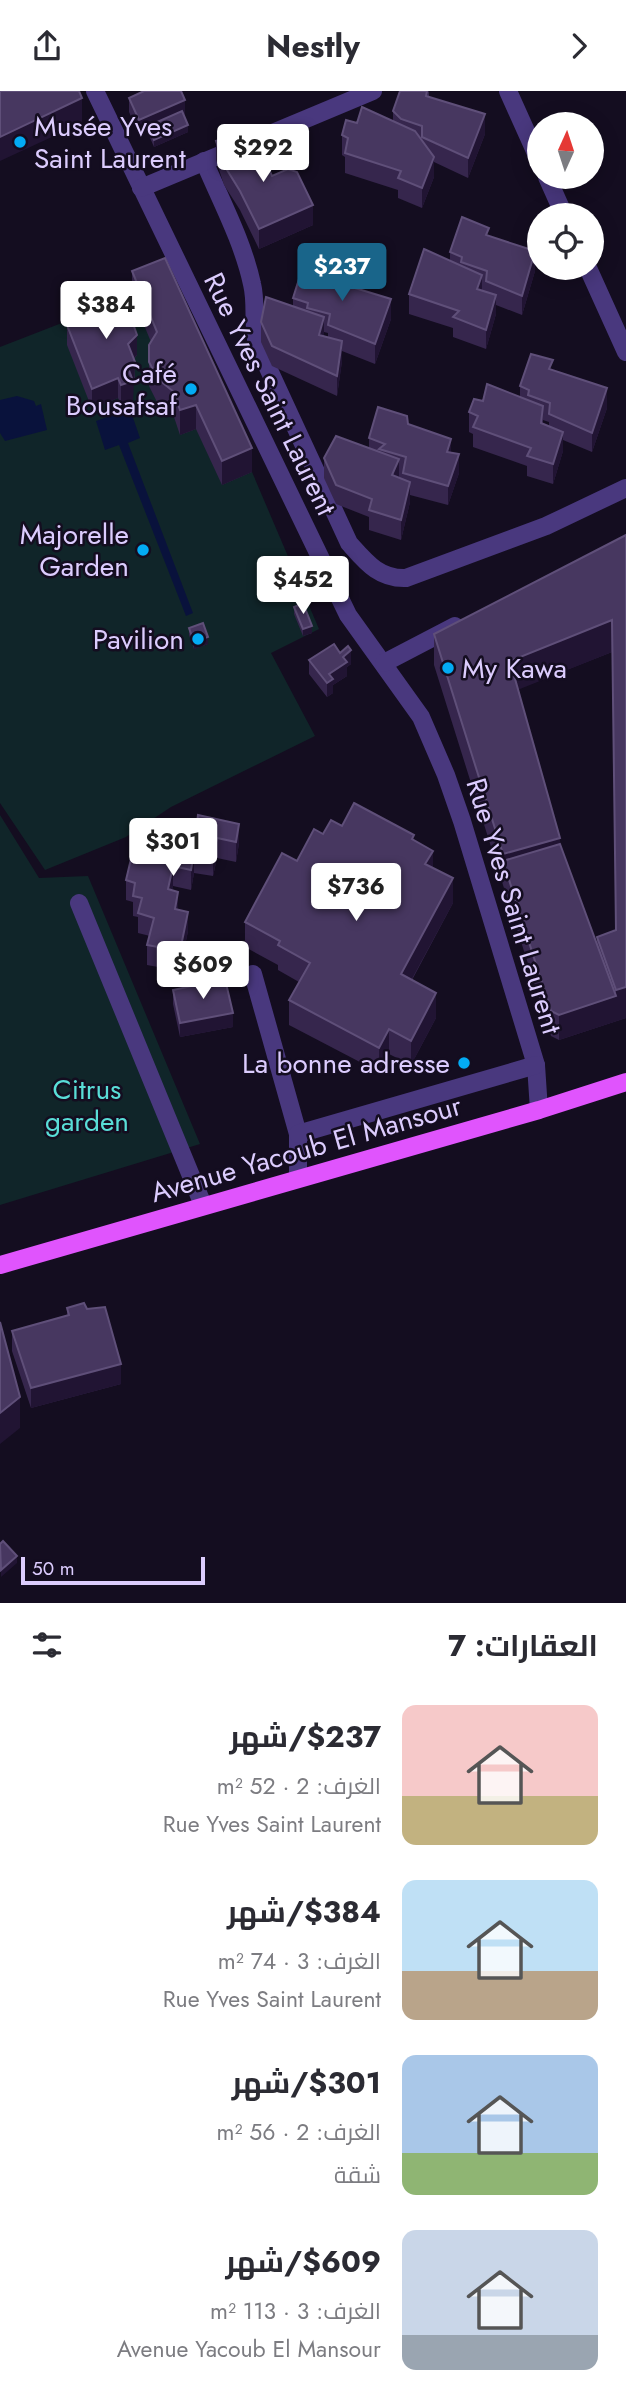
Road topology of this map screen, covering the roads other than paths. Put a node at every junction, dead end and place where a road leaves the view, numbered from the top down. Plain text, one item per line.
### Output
1 (94, 91) edge
2 (508, 91) edge
3 (369, 92) edge
4 (527, 133) edge
5 (204, 161) junction
6 (141, 188) junction
7 (593, 280) edge
8 (626, 352) edge
9 (626, 488) edge
10 (468, 619) edge
11 (384, 663) junction
12 (79, 903) dead end
13 (253, 974) dead end
14 (536, 1065) junction
15 (626, 1082) edge
16 (539, 1110) junction
17 (298, 1134) junction
18 (298, 1178) junction
19 (202, 1205) junction
20 (0, 1265) edge

1 - 6 street, Rue Yves Saint Laurent
2 - 4 street
3 - 5 street
5 - 6 street
5 - 9 street
6 - 11 street, Rue Yves Saint Laurent
7 - 8 street
10 - 11 street
11 - 14 street, Rue Yves Saint Laurent
12 - 19 street
13 - 17 street
14 - 16 street, Rue Yves Saint Laurent
14 - 17 street
15 - 16 main road, Avenue Yacoub El Mansour
16 - 18 main road, Avenue Yacoub El Mansour
17 - 18 street
18 - 19 main road, Avenue Yacoub El Mansour
19 - 20 main road, Avenue Yacoub El Mansour

